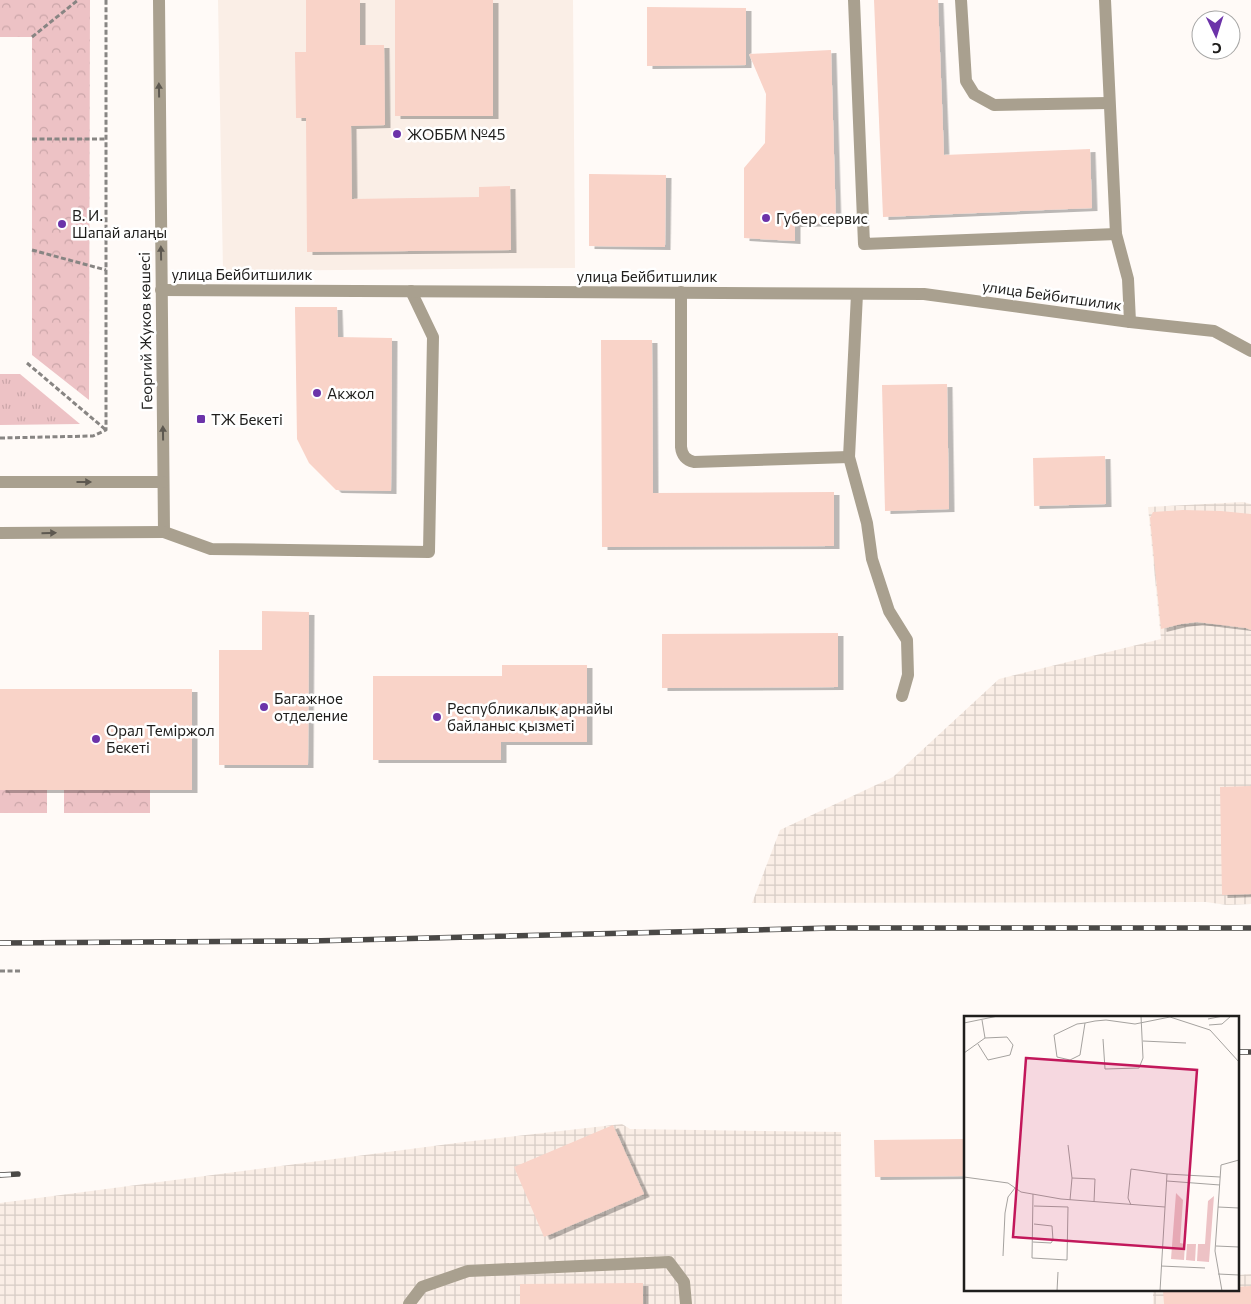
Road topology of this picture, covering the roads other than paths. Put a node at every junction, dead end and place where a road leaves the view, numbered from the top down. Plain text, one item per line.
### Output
1 (158, 0) edge
2 (854, 0) edge
3 (961, 0) edge
4 (1105, 0) edge
5 (1109, 103) junction
6 (1116, 234) junction
7 (161, 290) junction
8 (411, 291) junction
9 (681, 292) junction
10 (857, 294) junction
11 (1130, 322) junction
12 (1251, 351) edge
13 (849, 457) junction
14 (0, 482) edge
15 (163, 482) junction
16 (164, 532) junction
17 (0, 534) edge
18 (902, 696) dead end
19 (409, 1304) edge
20 (686, 1304) edge

7 -> 1 street, Георгий Жуков көшесі
2 - 6 street
3 - 5 street
4 - 5 street
5 - 6 street
6 - 11 street
7 - 8 street, улица Бейбитшилик
15 -> 7 street, Георгий Жуков көшесі
8 - 9 street, улица Бейбитшилик
8 - 16 street
9 - 10 street, улица Бейбитшилик
9 - 13 street
10 - 11 street, улица Бейбитшилик
10 - 13 street
11 - 12 street, улица Бейбитшилик
13 - 18 street
14 -> 15 street
15 - 16 street, Георгий Жуков көшесі
17 -> 16 street
19 - 20 street

